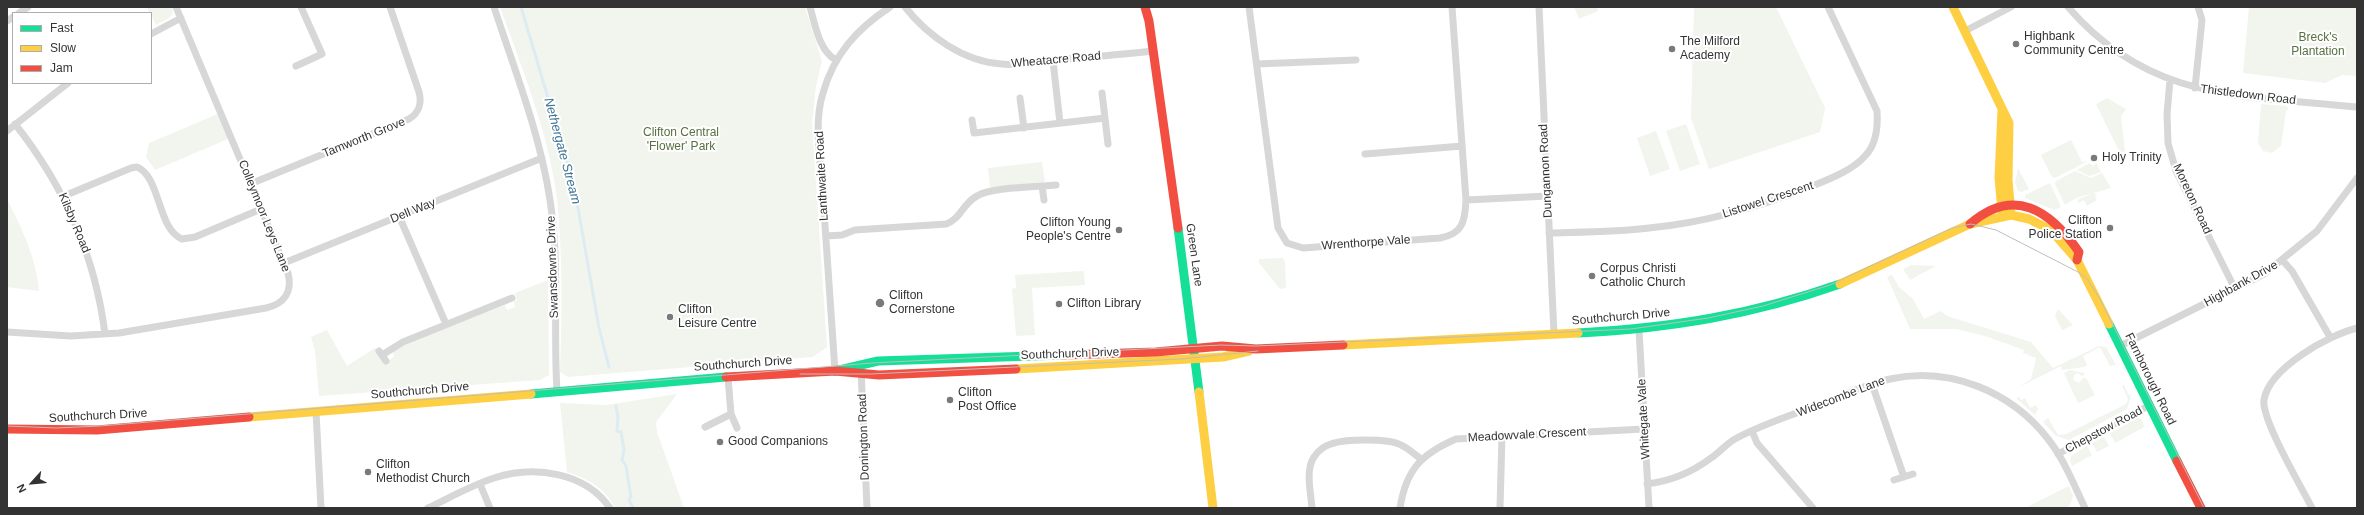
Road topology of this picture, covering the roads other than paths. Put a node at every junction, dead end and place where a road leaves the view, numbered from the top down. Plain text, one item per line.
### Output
1 (176, 7) edge
2 (301, 7) edge
3 (390, 7) edge
4 (494, 7) edge
5 (810, 7) edge
6 (890, 7) edge
7 (905, 7) edge
8 (1145, 7) edge
9 (1249, 7) edge
10 (1452, 7) edge
11 (1539, 7) edge
12 (1828, 7) edge
13 (1953, 7) edge
14 (2011, 7) edge
15 (2068, 7) edge
16 (2198, 7) edge
17 (181, 18) junction
18 (1965, 31) junction
19 (152, 33) edge
20 (1153, 51) junction
21 (836, 60) junction
22 (1356, 60) dead end
23 (1054, 61) junction
24 (1257, 64) junction
25 (296, 66) dead end
26 (2170, 80) junction
27 (67, 84) edge
28 (2195, 88) junction
29 (1102, 93) dead end
30 (1020, 98) dead end
31 (2357, 107) edge
32 (2002, 108) junction
33 (1105, 118) junction
34 (972, 120) dead end
35 (1060, 123) junction
36 (15, 124) junction
37 (1024, 128) junction
38 (7, 131) edge
39 (1108, 144) dead end
40 (1462, 146) junction
41 (1365, 154) dead end
42 (542, 158) junction
43 (2357, 178) edge
44 (250, 184) junction
45 (1056, 185) dead end
46 (1042, 186) junction
47 (64, 196) junction
48 (1548, 196) junction
49 (1044, 200) dead end
50 (1466, 200) junction
51 (2010, 204) junction
52 (1999, 205) junction
53 (261, 209) junction
54 (399, 216) junction
55 (2008, 216) junction
56 (1990, 220) joint
57 (1970, 224) junction
58 (1549, 233) junction
59 (826, 236) junction
60 (2077, 260) junction
61 (2283, 260) junction
62 (284, 263) junction
63 (2236, 289) junction
64 (511, 308) dead end
65 (446, 324) junction
66 (2357, 328) edge
67 (1639, 330) junction
68 (7, 332) edge
69 (105, 334) junction
70 (1554, 334) junction
71 (2330, 337) junction
72 (2120, 346) junction
73 (1194, 349) junction
74 (1256, 349) junction
75 (382, 356) dead end
76 (1195, 359) junction
77 (861, 365) junction
78 (835, 371) junction
79 (862, 375) junction
80 (728, 377) junction
81 (1872, 384) junction
82 (557, 391) junction
83 (2150, 405) junction
84 (316, 412) junction
85 (731, 414) junction
86 (705, 427) dead end
87 (737, 428) dead end
88 (7, 429) edge
89 (1644, 429) junction
90 (1752, 431) junction
91 (1502, 436) junction
92 (2058, 454) junction
93 (1421, 459) junction
94 (1913, 474) dead end
95 (1904, 477) junction
96 (1894, 480) dead end
97 (480, 484) junction
98 (1647, 484) junction
99 (2082, 507) edge
100 (321, 508) edge
101 (428, 508) edge
102 (490, 508) edge
103 (610, 508) edge
104 (867, 508) edge
105 (1213, 508) edge
106 (1312, 508) edge
107 (1400, 508) edge
108 (1500, 508) edge
109 (1648, 508) edge
110 (1813, 508) edge
111 (2201, 508) edge
112 (2312, 508) edge

1 - 17 street, Colleymoor Leys Lane
2 - 25 street
3 - 44 street, Tamworth Grove
4 - 42 street, Swansdowne Drive
5 - 21 street
6 - 21 street, Lanthwaite Road
7 - 23 street, Wheatacre Road
8 - 20 street, Green Lane
9 - 24 street, Wrenthorpe Vale
10 - 40 street, Wrenthorpe Vale
11 - 48 street, Dungannon Road
12 - 58 street, Listowel Crescent
13 - 18 street
14 - 18 street
15 - 26 street, Thistledown Road
16 - 28 street
17 - 19 street
17 - 44 street, Colleymoor Leys Lane
18 - 32 street
20 - 23 street, Wheatacre Road
20 - 73 street, Green Lane
21 - 59 street, Lanthwaite Road
22 - 24 street
23 - 35 street
24 - 50 street, Wrenthorpe Vale
26 - 28 street, Thistledown Road
26 - 63 street, Moreton Road
27 - 36 street
28 - 31 street, Thistledown Road
29 - 33 street
30 - 37 street
32 - 51 street
32 - 52 street
33 - 35 street
33 - 39 street
34 - 37 street
35 - 37 street
36 - 38 street
36 - 47 street, Kilsby Road
40 - 41 street
40 - 50 street, Wrenthorpe Vale
42 - 54 street, Dell Way
42 - 82 street, Swansdowne Drive
43 - 61 street, Highbank Drive
44 - 53 street, Colleymoor Leys Lane
45 - 46 street
46 - 49 street
46 - 59 street
47 - 53 street
47 - 69 street, Kilsby Road
48 - 50 street
48 - 58 street, Dungannon Road
51 - 52 street, Farnborough Road
51 - 55 street
51 - 60 street, Farnborough Road
52 - 55 street
52 - 57 street, Southchurch Drive
53 - 62 street, Colleymoor Leys Lane
54 - 62 street, Dell Way
54 - 65 street
55 - 56 street, Farnborough Road
55 - 60 street, Farnborough Road
56 - 57 street, Southchurch Drive
57 - 67 street, Southchurch Drive
58 - 70 street, Dungannon Road
59 - 78 street, Lanthwaite Road
60 - 72 street, Farnborough Road
61 - 63 street, Highbank Drive
61 - 71 street
62 - 69 street, Colleymoor Leys Lane
63 - 72 street, Highbank Drive
64 - 65 street
65 - 75 street
66 - 71 street
67 - 70 street, Southchurch Drive
67 - 89 street, Whitegate Vale
68 - 69 street, Colleymoor Leys Lane
70 - 74 street, Southchurch Drive
71 - 112 street
72 - 83 street, Farnborough Road
73 - 74 street, Southchurch Drive
73 - 76 street, Green Lane
73 - 77 street, Southchurch Drive
74 - 76 street, Southchurch Drive
76 - 79 street, Southchurch Drive
76 - 105 street, Green Lane
77 - 78 street, Southchurch Drive
77 - 79 street, Donington Road
78 - 79 street, Southchurch Drive
78 - 80 street, Southchurch Drive
79 - 104 street, Donington Road
80 - 82 street, Southchurch Drive
80 - 85 street
81 - 90 street, Widecombe Lane
81 - 92 street, Widecombe Lane
81 - 95 street
82 - 84 street, Southchurch Drive
83 - 92 street, Chepstow Road
83 - 111 street, Farnborough Road
84 - 88 street, Southchurch Drive
84 - 100 street
85 - 86 street
85 - 87 street
89 - 91 street, Meadowvale Crescent
89 - 98 street, Whitegate Vale
90 - 98 street, Widecombe Lane
90 - 110 street
91 - 93 street, Meadowvale Crescent
91 - 108 street
92 - 99 street, Widecombe Lane
93 - 106 street
93 - 107 street, Meadowvale Crescent
94 - 95 street
95 - 96 street
97 - 101 street
97 - 102 street
97 - 103 street
98 - 109 street, Whitegate Vale

